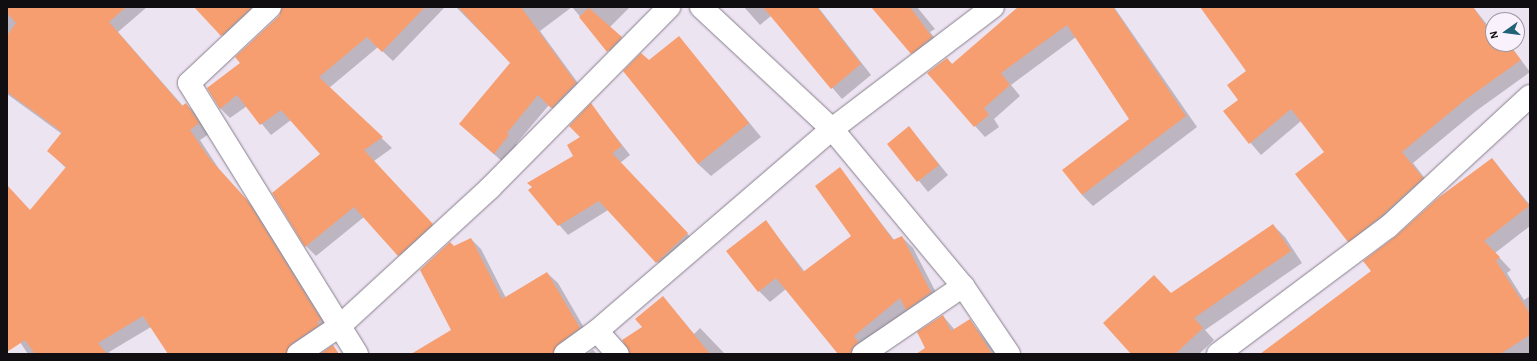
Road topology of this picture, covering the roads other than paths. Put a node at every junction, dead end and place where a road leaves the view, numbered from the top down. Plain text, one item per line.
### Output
1 (270, 7) edge
2 (669, 7) edge
3 (701, 7) edge
4 (993, 7) edge
5 (1530, 96) edge
6 (832, 129) junction
7 (963, 286) junction
8 (341, 325) junction
9 (597, 331) junction
10 (298, 354) edge
11 (356, 354) edge
12 (565, 354) edge
13 (618, 354) edge
14 (863, 354) edge
15 (1009, 354) edge
16 (1218, 354) edge

1 - 8 street
2 - 8 street
3 - 6 street
4 - 6 street
5 - 16 street
6 - 7 street
6 - 9 street
7 - 14 street
7 - 15 street
8 - 10 street
8 - 11 street
9 - 12 street
9 - 13 street

